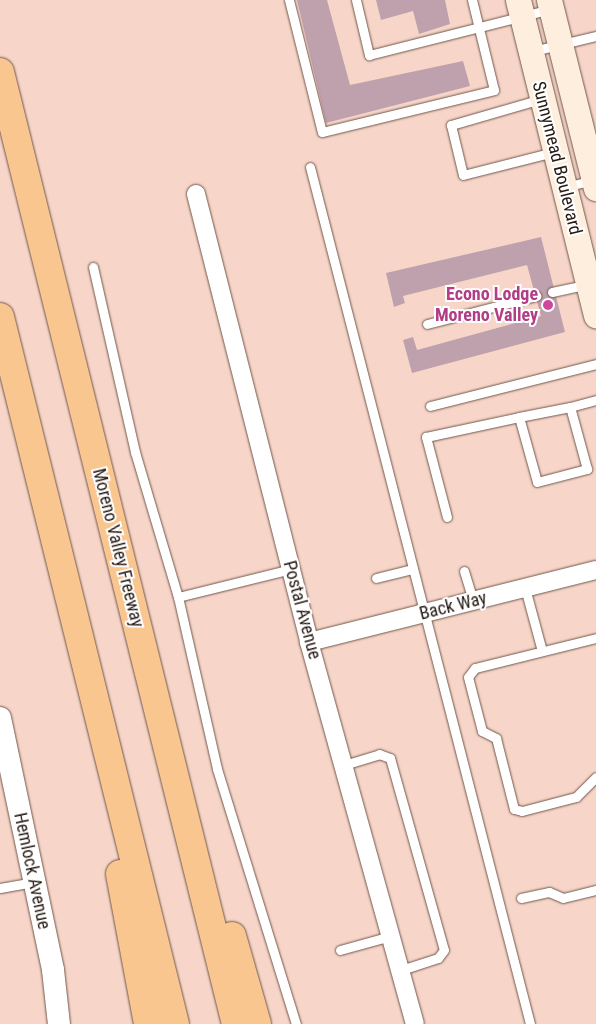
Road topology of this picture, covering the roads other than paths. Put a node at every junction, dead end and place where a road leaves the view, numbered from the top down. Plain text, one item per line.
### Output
1 (289, 0) edge
2 (356, 0) edge
3 (472, 0) edge
4 (550, 4) edge
5 (520, 8) edge
6 (478, 27) junction
7 (596, 36) edge
8 (560, 44) junction
9 (531, 52) junction
10 (0, 72) edge
11 (542, 99) junction
12 (555, 151) junction
13 (310, 167) dead end
14 (595, 182) edge
15 (565, 187) junction
16 (196, 194) dead end
17 (93, 267) dead end
18 (592, 283) edge
19 (552, 292) dead end
20 (536, 296) dead end
21 (596, 315) edge
22 (0, 317) edge
23 (427, 324) dead end
24 (596, 364) edge
25 (596, 400) edge
26 (430, 406) dead end
27 (570, 406) junction
28 (518, 417) junction
29 (447, 517) dead end
30 (291, 569) junction
31 (413, 569) junction
32 (464, 570) dead end
33 (596, 570) edge
34 (376, 578) dead end
35 (126, 583) junction
36 (525, 588) junction
37 (69, 597) junction
38 (178, 597) junction
39 (473, 601) junction
40 (425, 613) junction
41 (596, 638) edge
42 (309, 642) junction
43 (542, 651) junction
44 (0, 718) edge
45 (344, 765) junction
46 (596, 777) edge
47 (34, 882) junction
48 (0, 888) edge
49 (596, 890) edge
50 (521, 898) dead end
51 (391, 936) junction
52 (340, 950) dead end
53 (400, 970) junction
54 (59, 1024) edge
55 (148, 1024) edge
56 (175, 1024) edge
57 (236, 1024) edge
58 (257, 1024) edge
59 (296, 1024) edge
60 (416, 1024) edge
61 (530, 1024) edge

1 - 6 lane
2 - 6 lane
3 - 6 lane
4 - 5 lane
4 - 8 main road, Sunnymead Boulevard
5 - 6 lane
5 - 9 main road, Sunnymead Boulevard
7 - 8 lane
8 - 9 lane
8 - 14 main road, Sunnymead Boulevard
9 - 11 main road, Sunnymead Boulevard
10 - 35 highway, Moreno Valley Freeway
11 - 12 main road, Sunnymead Boulevard
11 - 12 lane
12 - 15 main road, Sunnymead Boulevard
13 - 31 lane
14 - 15 lane
15 - 18 main road, Sunnymead Boulevard
16 - 30 street, Postal Avenue
17 - 38 lane
18 - 19 lane
18 - 21 main road, Sunnymead Boulevard
20 - 23 lane
22 - 37 highway
24 - 26 lane
25 - 27 lane
27 - 28 lane
27 - 28 lane
28 - 29 lane
30 - 38 lane
30 - 42 street, Postal Avenue
31 - 34 lane
31 - 40 lane
32 - 39 lane
33 - 36 street, Back Way
35 - 57 highway, Moreno Valley Freeway
35 - 58 highway
36 - 39 street, Back Way
36 - 43 lane
37 - 55 highway
37 - 56 highway
38 - 59 lane
39 - 40 street, Back Way
40 - 42 street, Back Way
40 - 61 lane
41 - 43 lane
42 - 45 street, Postal Avenue
43 - 46 lane
44 - 47 street, Hemlock Avenue
45 - 51 street, Postal Avenue
45 - 53 lane
47 - 48 lane
47 - 54 street, Hemlock Avenue
49 - 50 lane
51 - 52 lane
51 - 53 street, Postal Avenue
53 - 60 street, Postal Avenue

